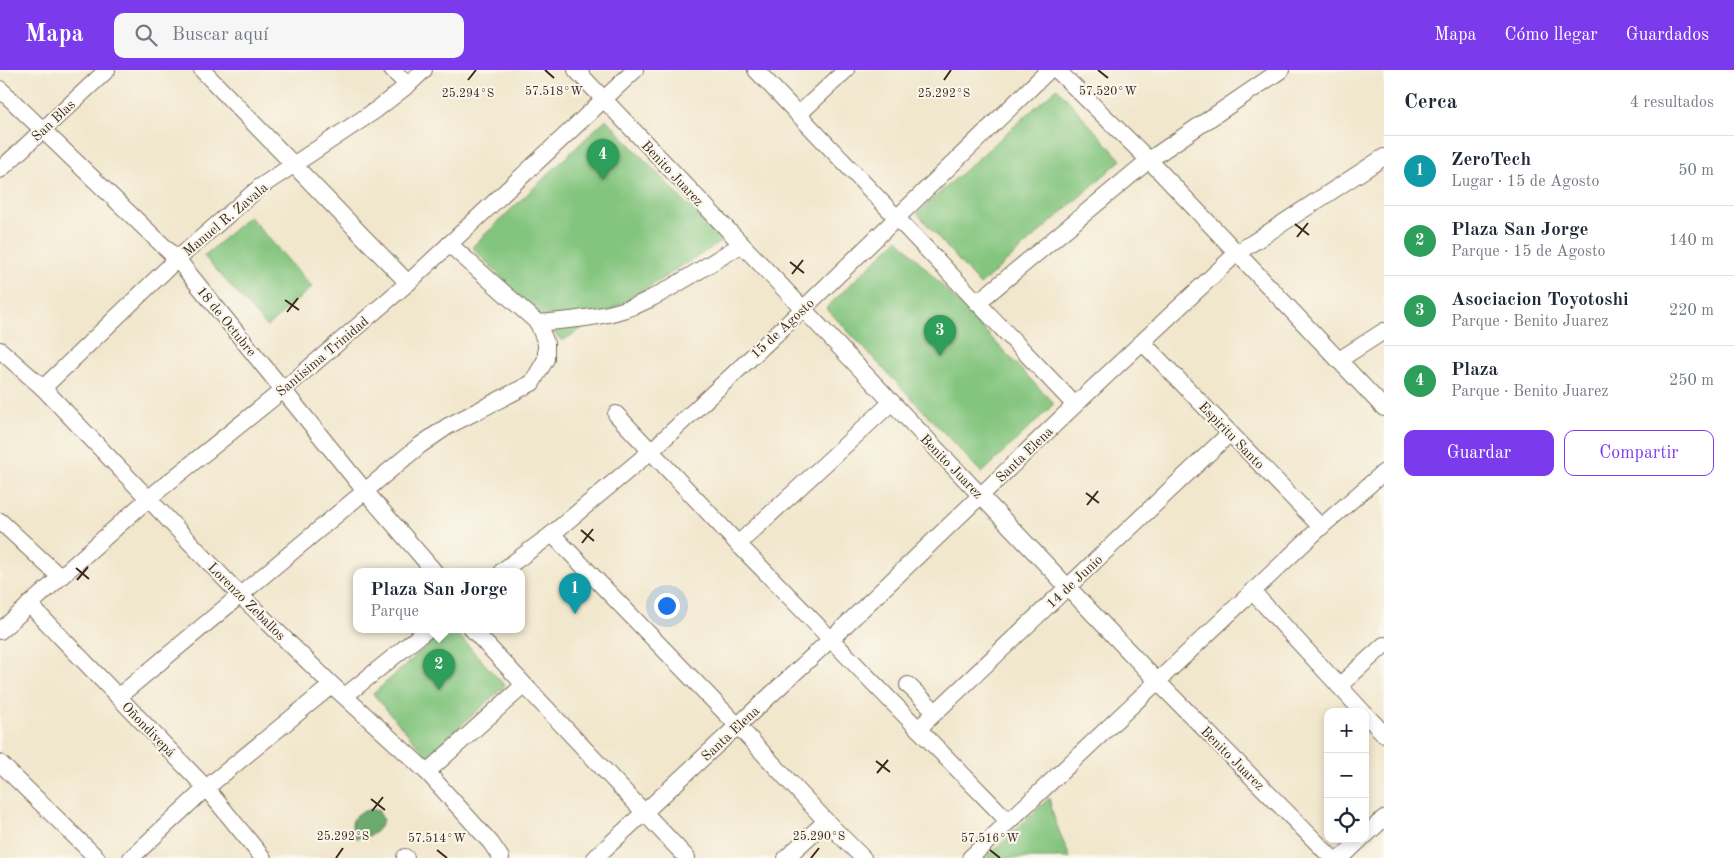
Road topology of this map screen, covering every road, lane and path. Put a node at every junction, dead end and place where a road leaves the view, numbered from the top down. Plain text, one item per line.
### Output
1 (107, 70) edge
2 (202, 70) edge
3 (392, 70) edge
4 (424, 70) edge
5 (576, 70) edge
6 (635, 70) edge
7 (756, 70) edge
8 (846, 70) edge
9 (1049, 70) edge
10 (1057, 70) edge
11 (1281, 70) edge
12 (408, 85) junction
13 (0, 89) edge
14 (604, 100) junction
15 (798, 114) junction
16 (43, 130) junction
17 (1384, 157) edge
18 (1149, 160) junction
19 (295, 165) junction
20 (0, 170) edge
21 (896, 217) junction
22 (448, 244) junction
23 (741, 245) junction
24 (1237, 253) junction
25 (177, 259) junction
26 (408, 282) junction
27 (978, 303) junction
28 (803, 309) junction
29 (538, 323) junction
30 (1384, 331) edge
31 (1143, 343) junction
32 (0, 350) edge
33 (1339, 360) junction
34 (43, 388) junction
35 (283, 390) junction
36 (892, 402) junction
37 (1075, 405) junction
38 (1384, 408) edge
39 (616, 414) dead end
40 (1230, 433) junction
41 (651, 451) junction
42 (1384, 472) edge
43 (365, 491) junction
44 (981, 496) junction
45 (149, 498) junction
46 (0, 521) edge
47 (1320, 527) junction
48 (552, 534) junction
49 (738, 544) junction
50 (431, 568) edge
51 (506, 568) edge
52 (60, 577) junction
53 (1068, 587) junction
54 (1252, 591) junction
55 (240, 595) junction
56 (30, 604) junction
57 (0, 631) edge
58 (423, 633) edge
59 (476, 633) edge
60 (831, 639) junction
61 (1384, 644) edge
62 (1157, 681) junction
63 (524, 684) junction
64 (332, 685) junction
65 (908, 685) dead end
66 (1339, 686) junction
67 (345, 696) junction
68 (118, 697) junction
69 (1359, 708) edge
70 (936, 712) junction
71 (1369, 718) edge
72 (738, 726) junction
73 (918, 729) junction
74 (1384, 734) edge
75 (0, 763) edge
76 (426, 772) junction
77 (206, 788) junction
78 (644, 812) junction
79 (1384, 818) edge
80 (826, 821) junction
81 (1008, 821) junction
82 (1369, 832) edge
83 (1357, 843) edge
84 (495, 856) edge
85 (97, 858) edge
86 (131, 858) edge
87 (263, 858) edge
88 (595, 858) edge
89 (687, 858) edge
90 (786, 858) edge
91 (864, 858) edge
92 (970, 858) edge
93 (1332, 858) edge
94 (1341, 858) edge

1 - 16 street, San Blas
2 - 19 street
3 - 12 street
4 - 12 street, Manuel R. Zavala
5 - 14 street, Benito Juarez
6 - 14 street, Santisima Trinidad
7 - 15 street
8 - 15 street
9 - 21 street, 15 de Agosto
10 - 18 street
11 - 18 street
12 - 19 street, Manuel R. Zavala
13 - 16 street, 18 de Octubre
14 - 22 street, Santisima Trinidad
14 - 23 street, Benito Juarez
15 - 21 street
16 - 20 street, San Blas
16 - 25 street, 18 de Octubre
17 - 24 street, Santa Elena
18 - 24 street
18 - 27 street
19 - 25 street, Manuel R. Zavala
19 - 26 street
21 - 27 street
21 - 28 street, 15 de Agosto
22 - 26 street, Santisima Trinidad
22 - 29 street
23 - 28 street, Benito Juarez
23 - 29 street
24 - 31 street, Santa Elena
24 - 33 street
25 - 34 street, Manuel R. Zavala
25 - 35 street, 18 de Octubre
26 - 35 street, Santisima Trinidad
27 - 37 street
28 - 36 street, Benito Juarez
28 - 41 street, 15 de Agosto
29 - 43 street
30 - 33 street
31 - 37 street, Santa Elena
31 - 40 street, Espiritu Santo
32 - 34 street, Lorenzo Zeballos
33 - 38 street
34 - 45 street, Lorenzo Zeballos
35 - 43 street, 18 de Octubre
35 - 45 street, Santisima Trinidad
36 - 44 street, Benito Juarez
36 - 49 street
37 - 44 street, Santa Elena
39 - 41 street
40 - 47 street, Espiritu Santo
40 - 53 street, 14 de Junio
41 - 48 street, 15 de Agosto
41 - 49 street
42 - 47 street
43 - 50 street, 18 de Octubre
43 - 55 street
44 - 53 street, Benito Juarez
44 - 60 street, Santa Elena
45 - 52 street, Santisima Trinidad
45 - 55 street, Lorenzo Zeballos
46 - 52 street
47 - 54 street
48 - 51 street, 15 de Agosto
48 - 72 street
49 - 60 street
52 - 56 street, Santisima Trinidad
53 - 62 street, Benito Juarez
53 - 70 street, 14 de Junio
54 - 62 street
54 - 66 street
55 - 64 street, Lorenzo Zeballos
55 - 68 street
56 - 57 street, Santisima Trinidad
56 - 68 street, Oñondivepá
58 - 67 street
59 - 63 street
60 - 72 street, Santa Elena
60 - 73 street
61 - 66 street
62 - 81 street
62 - 93 street, Benito Juarez
63 - 76 street
63 - 78 street
64 - 67 street, Lorenzo Zeballos
64 - 77 street
65 - 70 street
66 - 69 street
67 - 76 street, Lorenzo Zeballos
68 - 77 street, Oñondivepá
70 - 73 street, 14 de Junio
71 - 74 street
72 - 78 street, Santa Elena
72 - 80 street
73 - 81 street
75 - 85 street
76 - 84 street, Lorenzo Zeballos
77 - 86 street
77 - 87 street, Oñondivepá
78 - 88 street, Santa Elena
78 - 89 street
79 - 82 street
80 - 90 street
80 - 91 street
81 - 92 street
83 - 94 street

